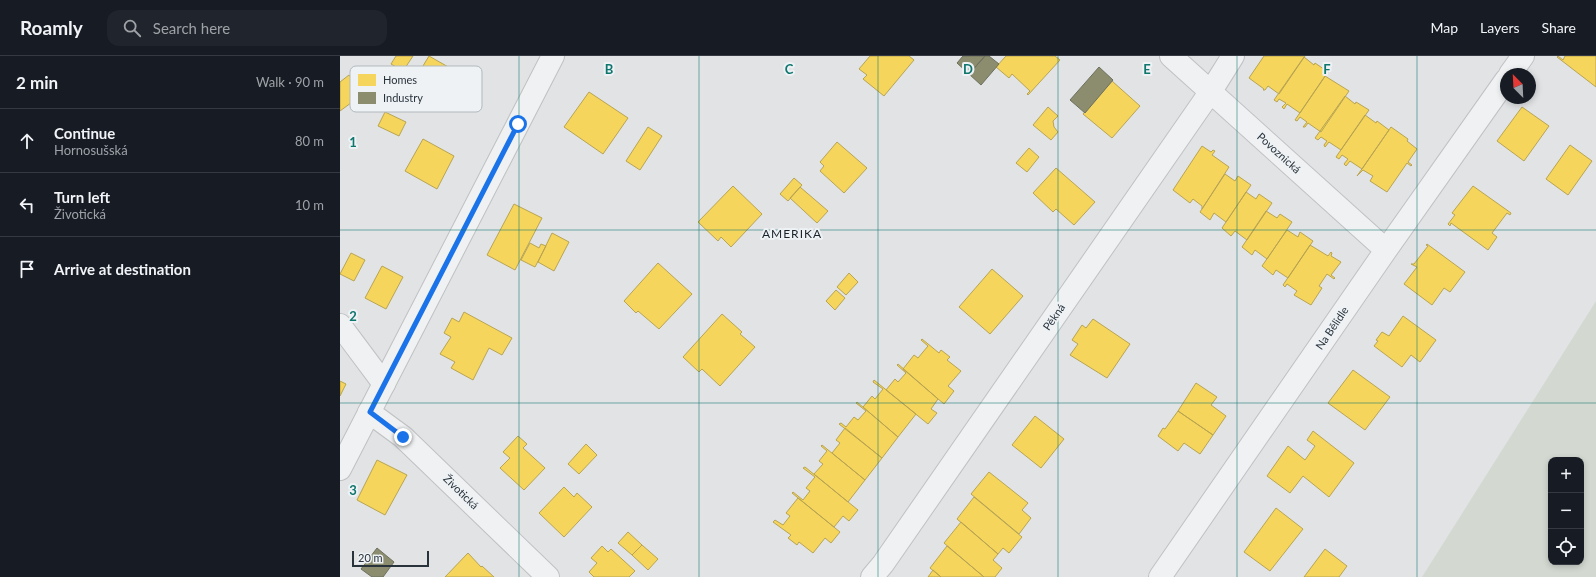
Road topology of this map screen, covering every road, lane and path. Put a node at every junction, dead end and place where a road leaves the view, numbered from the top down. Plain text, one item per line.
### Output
1 (554, 56) edge
2 (1171, 56) edge
3 (1233, 56) edge
4 (1523, 56) edge
5 (1514, 68) edge
6 (1500, 88) edge
7 (1211, 91) junction
8 (1386, 250) junction
9 (340, 324) edge
10 (384, 384) junction
11 (370, 412) junction
12 (340, 469) edge
13 (548, 577) edge
14 (872, 577) edge
15 (1160, 577) edge

1 - 10 street
2 - 7 street, Povoznická
3 - 7 street, Pěkná
4 - 5 street
6 - 8 street, Na Bělidle
7 - 8 street, Povoznická
7 - 14 street, Pěkná
8 - 15 street, Na Bělidle
9 - 10 street
10 - 11 street
11 - 12 street
11 - 13 street, Životická

